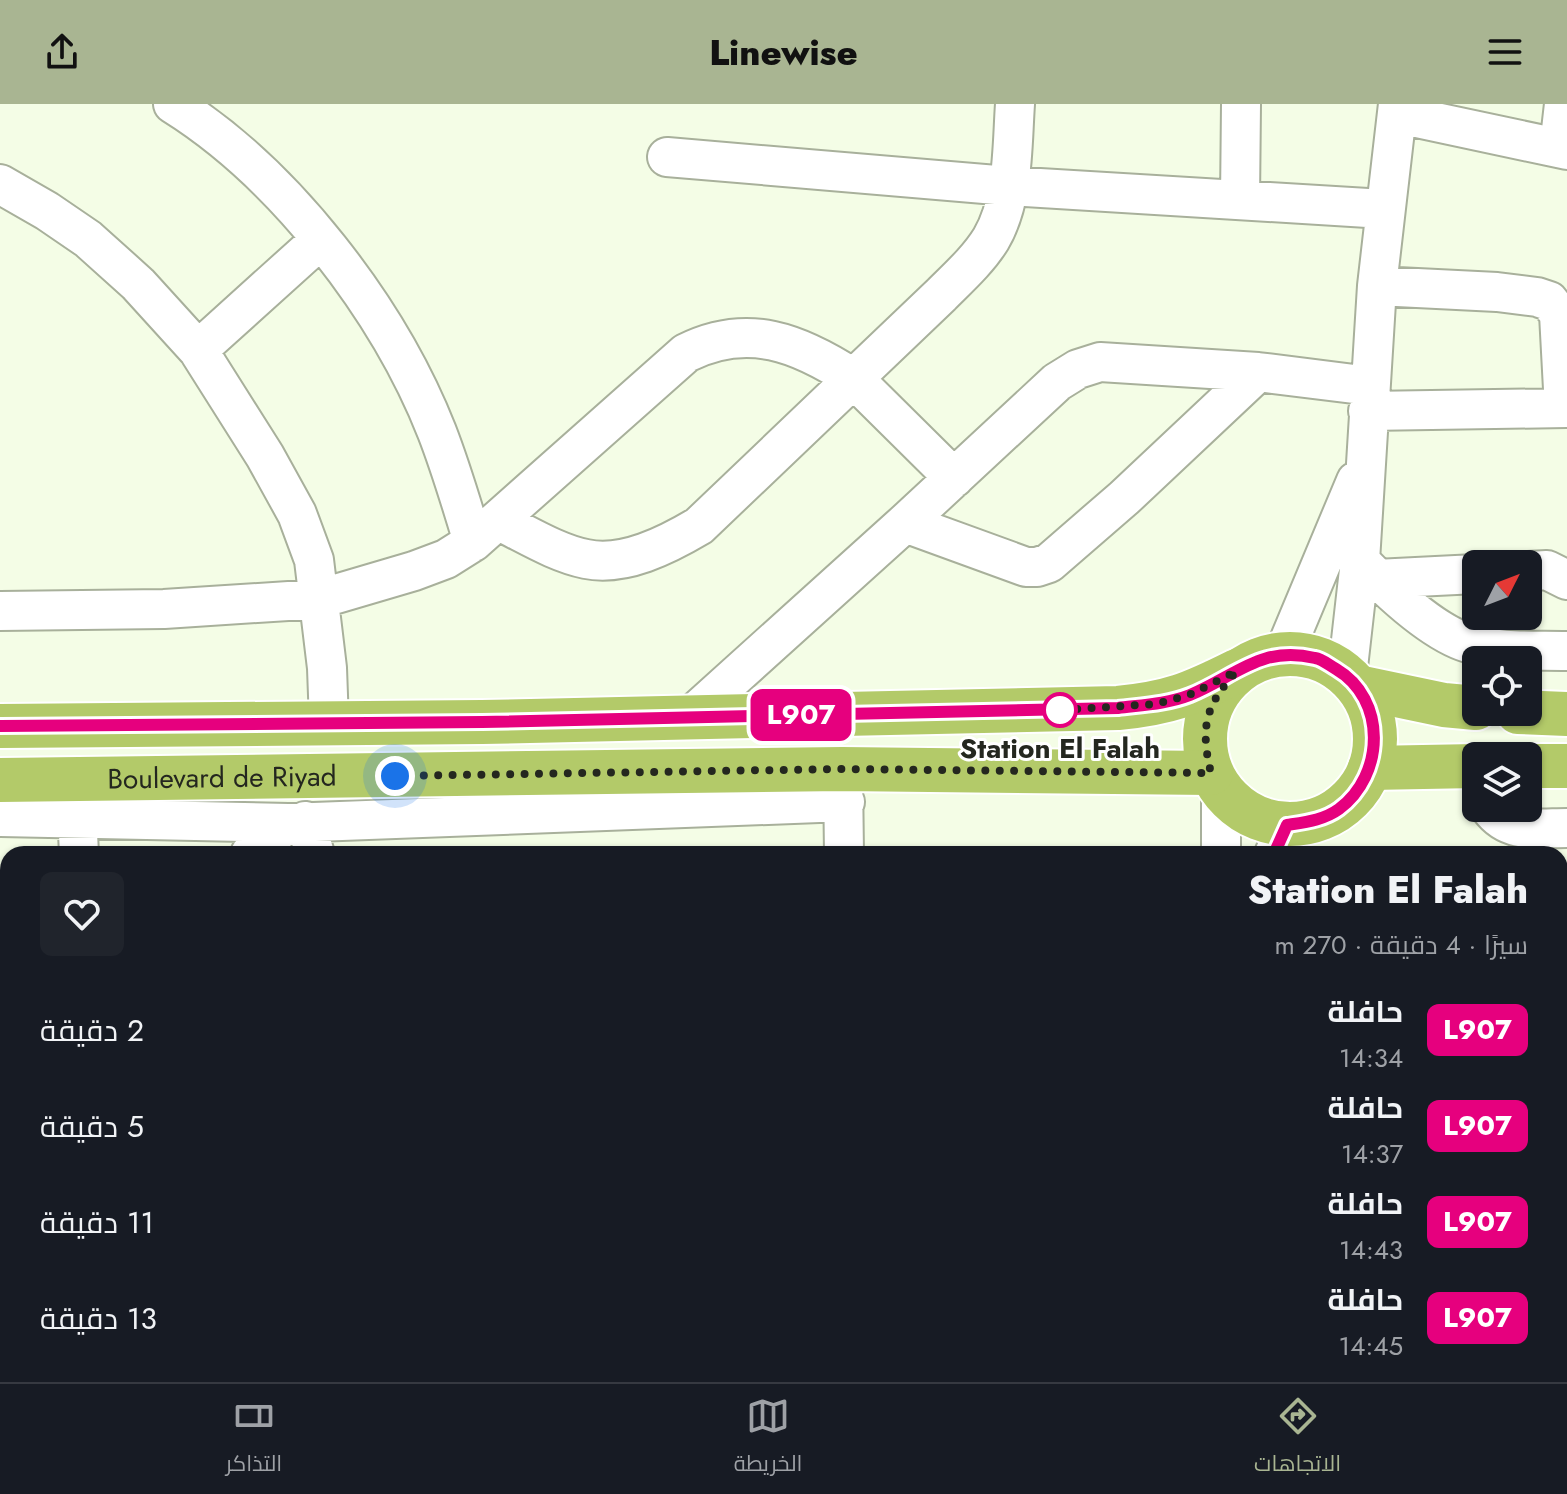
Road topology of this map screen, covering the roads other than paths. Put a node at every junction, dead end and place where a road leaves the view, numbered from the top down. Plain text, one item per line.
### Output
1 (173, 104) edge
2 (1015, 104) edge
3 (1241, 104) edge
4 (1564, 104) edge
5 (1398, 109) edge
6 (1563, 149) edge
7 (667, 157) dead end
8 (0, 184) edge
9 (1008, 186) junction
10 (1240, 200) junction
11 (1384, 209) junction
12 (321, 239) junction
13 (1377, 286) junction
14 (198, 350) junction
15 (1258, 372) junction
16 (853, 378) junction
17 (1369, 398) junction
18 (1565, 408) edge
19 (1365, 464) junction
20 (954, 478) junction
21 (905, 523) junction
22 (486, 532) junction
23 (1368, 570) junction
24 (1542, 570) edge
25 (1462, 573) edge
26 (1567, 580) edge
27 (319, 599) junction
28 (0, 611) edge
29 (1567, 651) edge
30 (1284, 653) junction
31 (1237, 671) junction
32 (1352, 681) junction
33 (1462, 707) edge
34 (1542, 713) edge
35 (1567, 714) edge
36 (691, 716) junction
37 (329, 723) junction
38 (0, 726) edge
39 (1462, 766) edge
40 (1542, 766) edge
41 (1567, 766) edge
42 (1370, 768) junction
43 (0, 780) edge
44 (1216, 782) junction
45 (844, 786) junction
46 (0, 817) edge
47 (77, 817) edge
48 (1501, 822) edge
49 (1567, 828) edge
50 (303, 833) edge
51 (1281, 839) edge
52 (270, 846) edge
53 (844, 846) edge
54 (1220, 846) edge

1 - 12 street
2 - 9 street
3 - 10 street
4 - 6 street
5 - 6 street
5 - 11 street
7 - 9 street
8 - 14 street
9 - 10 street
9 - 16 street
10 - 11 street
11 - 13 street
12 - 14 street
12 - 22 street
13 - 17 street
13 - 18 street
14 - 27 street
15 - 17 street
15 - 20 street
15 - 21 street
16 - 20 street
16 - 22 street
16 - 22 street
17 - 18 street
17 - 19 street
19 - 23 street
19 - 30 street
20 - 21 street
21 - 36 street
22 - 27 street
23 - 25 street
23 - 29 street
23 - 32 street
24 - 26 street
27 - 28 street
27 - 37 street
30 - 31 main road
30 - 32 main road
31 - 36 main road, Boulevard de Riyad
31 - 44 main road
32 - 33 main road
32 - 42 main road
34 - 35 main road
36 - 37 main road, Boulevard de Riyad
37 - 38 main road, Boulevard de Riyad
39 - 42 main road
40 - 41 main road
42 - 51 main road
43 - 47 main road, Boulevard de Riyad
44 - 45 main road, Boulevard de Riyad
44 - 51 main road
44 - 54 street
45 - 47 main road, Boulevard de Riyad
45 - 50 street
45 - 53 street
46 - 47 street
47 - 50 street
48 - 49 street
50 - 52 street

